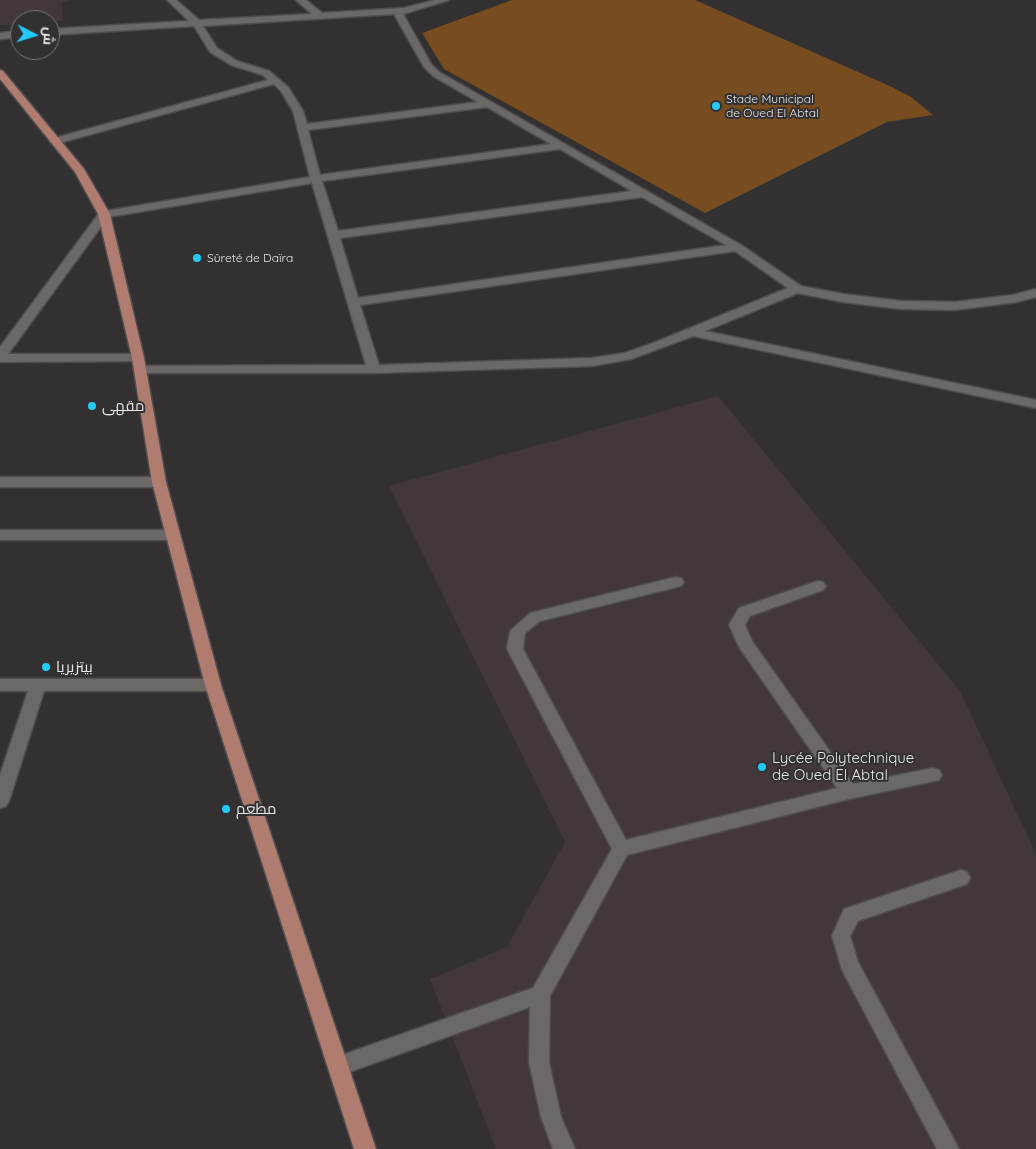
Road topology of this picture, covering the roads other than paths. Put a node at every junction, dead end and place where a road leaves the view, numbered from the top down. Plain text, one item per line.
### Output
1 (171, 0) edge
2 (300, 0) edge
3 (437, 1) edge
4 (397, 11) junction
5 (320, 16) junction
6 (197, 23) junction
7 (60, 31) edge
8 (0, 73) edge
9 (275, 81) junction
10 (489, 104) junction
11 (303, 128) junction
12 (55, 141) junction
13 (562, 146) junction
14 (316, 178) junction
15 (645, 193) junction
16 (104, 214) junction
17 (333, 235) junction
18 (737, 247) junction
19 (796, 288) junction
20 (1036, 293) edge
21 (353, 302) junction
22 (691, 332) junction
23 (0, 357) edge
24 (139, 364) junction
25 (374, 369) junction
26 (1036, 404) edge
27 (0, 482) edge
28 (159, 482) junction
29 (0, 534) edge
30 (172, 535) junction
31 (676, 582) dead end
32 (818, 586) dead end
33 (213, 684) junction
34 (38, 685) junction
35 (0, 686) edge
36 (933, 775) dead end
37 (849, 792) junction
38 (0, 801) edge
39 (621, 849) junction
40 (962, 878) dead end
41 (540, 995) junction
42 (338, 1066) junction
43 (365, 1149) edge
44 (564, 1149) edge
45 (948, 1149) edge

1 - 6 street
2 - 5 street
3 - 4 street
4 - 5 street
4 - 10 street
5 - 6 street
6 - 7 street
6 - 9 street
8 - 12 main road
9 - 11 street
9 - 12 street
10 - 11 street
10 - 13 street
11 - 14 street
12 - 16 main road
13 - 14 street
13 - 15 street
14 - 16 street
14 - 17 street
15 - 17 street
15 - 18 street
16 - 23 street
16 - 24 main road
17 - 21 street
18 - 19 street
18 - 21 street
19 - 20 street
19 - 22 street
21 - 25 street
22 - 25 street
22 - 26 street
23 - 24 street
24 - 25 street
24 - 28 main road
27 - 28 street
28 - 30 main road
29 - 30 street
30 - 33 main road
31 - 39 street
32 - 37 street
33 - 34 street
33 - 42 main road
34 - 35 street
34 - 38 street
36 - 37 street
37 - 39 street
39 - 41 street
40 - 45 street
41 - 42 street
41 - 44 street
42 - 43 main road

